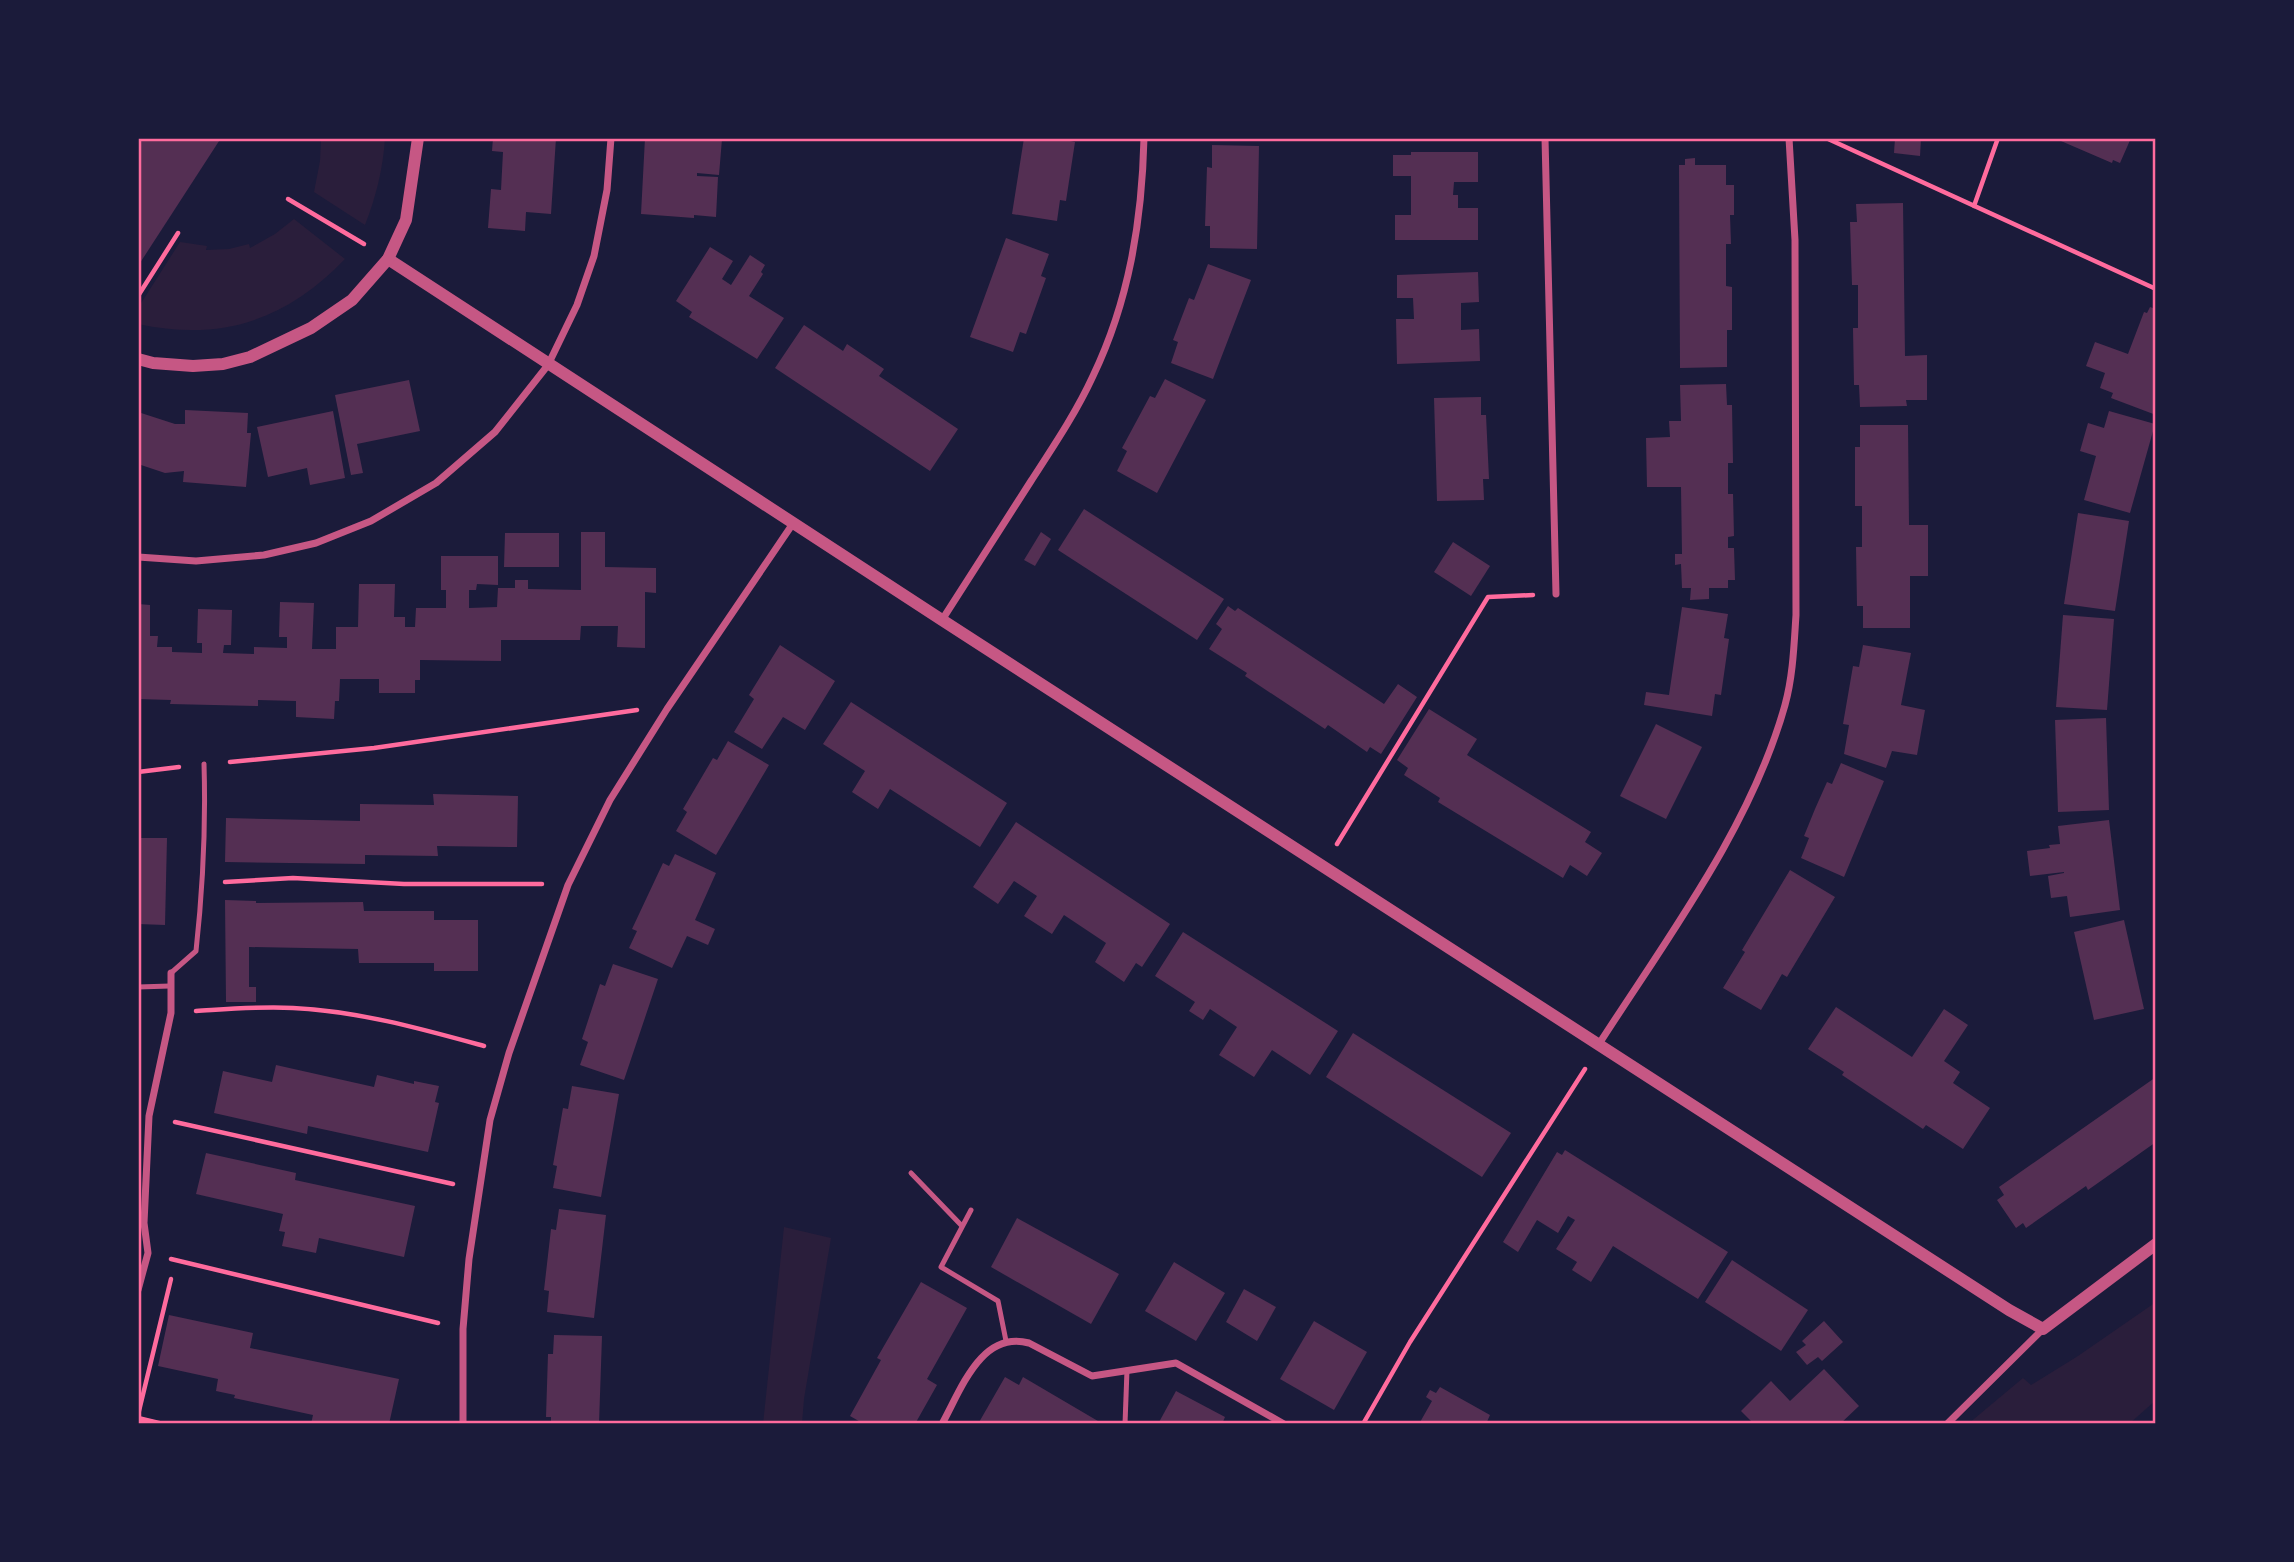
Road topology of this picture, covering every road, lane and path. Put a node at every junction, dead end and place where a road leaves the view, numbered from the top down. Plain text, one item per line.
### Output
1 (418, 138) edge
2 (611, 138) edge
3 (1144, 138) edge
4 (1545, 138) edge
5 (1789, 138) edge
6 (1826, 138) edge
7 (1998, 138) edge
8 (288, 199) dead end
9 (1974, 206) junction
10 (178, 233) dead end
11 (388, 260) junction
12 (2156, 289) edge
13 (138, 296) edge
14 (138, 359) edge
15 (548, 365) junction
16 (794, 522) junction
17 (138, 557) edge
18 (1556, 594) joint
19 (942, 620) junction
20 (626, 711) dead end
21 (204, 764) junction
22 (138, 772) edge
23 (1323, 866) junction
24 (568, 885) junction
25 (204, 886) junction
26 (171, 973) joint
27 (170, 986) junction
28 (138, 987) edge
29 (171, 1013) junction
30 (1599, 1044) junction
31 (509, 1053) junction
32 (149, 1116) junction
33 (911, 1173) dead end
34 (478, 1189) junction
35 (971, 1210) dead end
36 (141, 1222) edge
37 (962, 1226) junction
38 (2156, 1244) edge
39 (148, 1253) junction
40 (173, 1274) dead end
41 (138, 1290) edge
42 (463, 1329) junction
43 (2043, 1329) junction
44 (1006, 1341) junction
45 (1128, 1370) junction
46 (138, 1416) edge
47 (163, 1424) edge
48 (463, 1424) edge
49 (942, 1424) edge
50 (1125, 1424) edge
51 (1284, 1424) edge
52 (1363, 1424) edge
53 (1947, 1424) edge

1 - 11 street
2 - 15 street
3 - 19 street
4 - 18 street
5 - 30 street
6 - 9 path
7 - 9 path
8 - 11 path
9 - 12 path
10 - 13 path
11 - 14 street
11 - 15 street
15 - 16 street
15 - 17 street
16 - 19 street
16 - 24 street
18 - 23 path
19 - 23 street
20 - 21 path
21 - 22 path
21 - 25 lane
23 - 30 street
24 - 25 path
24 - 31 street
25 - 26 lane
26 - 27 street
27 - 28 lane
27 - 29 street
29 - 31 path
29 - 32 street
30 - 43 street
30 - 52 path
31 - 34 street
32 - 34 path
32 - 36 street
33 - 37 lane
34 - 42 street
35 - 37 lane
36 - 39 street
37 - 44 lane
38 - 43 street
39 - 41 street
39 - 42 path
40 - 46 path
42 - 48 street
43 - 53 street
44 - 45 street
44 - 49 street
45 - 50 lane
45 - 51 street
46 - 47 path

